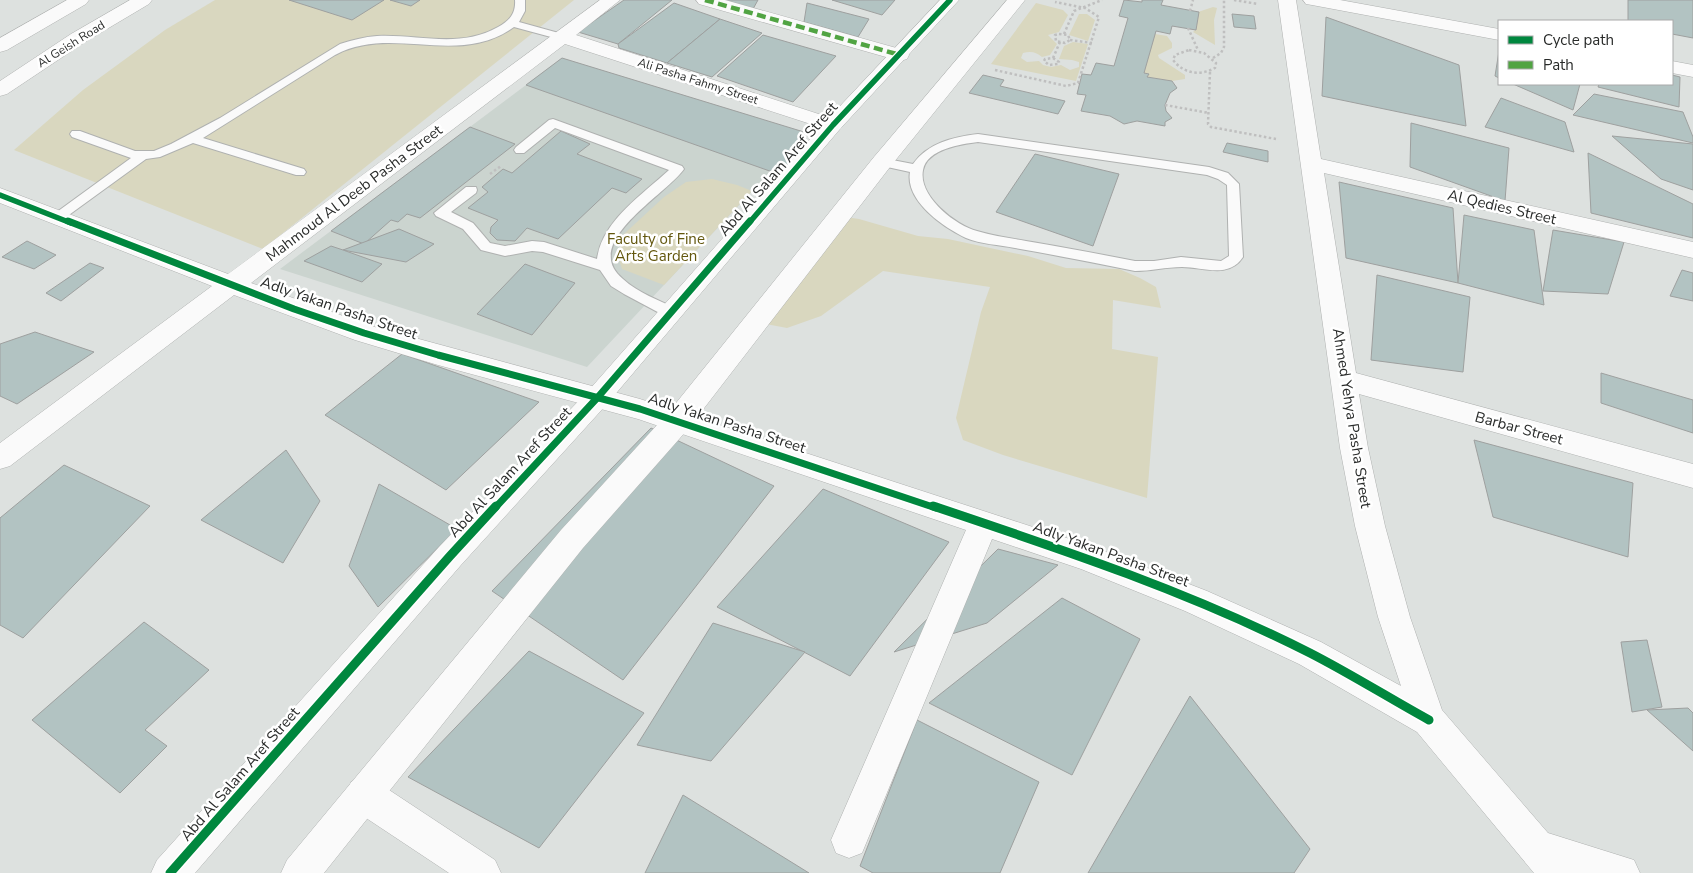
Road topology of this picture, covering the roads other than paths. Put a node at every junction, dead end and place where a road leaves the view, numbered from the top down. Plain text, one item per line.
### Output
1 (80, 0) edge
2 (143, 0) edge
3 (520, 0) edge
4 (612, 0) edge
5 (705, 0) edge
6 (950, 0) edge
7 (1016, 0) edge
8 (1287, 0) edge
9 (1312, 0) edge
10 (512, 23) junction
11 (1498, 35) edge
12 (562, 37) junction
13 (0, 46) edge
14 (900, 55) junction
15 (1673, 67) edge
16 (1693, 71) edge
17 (0, 90) edge
18 (833, 125) junction
19 (76, 134) dead end
20 (193, 139) junction
21 (520, 150) dead end
22 (1310, 154) junction
23 (141, 156) junction
24 (882, 162) junction
25 (917, 169) junction
26 (300, 172) dead end
27 (471, 190) dead end
28 (0, 195) edge
29 (57, 217) junction
30 (1693, 250) edge
31 (604, 266) junction
32 (230, 285) junction
33 (672, 313) junction
34 (1345, 380) junction
35 (598, 397) junction
36 (678, 421) junction
37 (0, 458) edge
38 (1693, 476) edge
39 (984, 523) junction
40 (1429, 720) junction
41 (364, 795) junction
42 (849, 840) dead end
43 (1547, 860) edge
44 (170, 873) edge
45 (300, 873) edge
46 (482, 873) edge
47 (1620, 873) edge

1 - 13 main road
2 - 17 main road, Al Geish Road
3 - 10 lane
4 - 12 main road, Mahmoud Al Deeb Pasha Street
5 - 14 main road
6 - 14 main road, Abd Al Salam Aref Street
7 - 24 main road
8 - 22 main road, Ahmed Yehya Pasha Street
9 - 11 main road
10 - 12 lane
10 - 20 lane
12 - 18 main road, Ali Pasha Fahmy Street
12 - 32 main road, Mahmoud Al Deeb Pasha Street
14 - 18 main road, Abd Al Salam Aref Street
15 - 16 main road
18 - 33 main road, Abd Al Salam Aref Street
19 - 23 lane
20 - 23 lane
20 - 26 lane
21 - 31 lane
22 - 30 main road, Al Qedies Street
22 - 34 main road, Ahmed Yehya Pasha Street
23 - 29 lane
24 - 25 lane
24 - 36 main road
25 - 25 lane
27 - 31 lane
28 - 29 main road, Adly Yakan Pasha Street
29 - 32 main road, Adly Yakan Pasha Street
31 - 33 lane
32 - 35 main road, Adly Yakan Pasha Street
32 - 37 main road, Mahmoud Al Deeb Pasha Street
33 - 35 main road, Abd Al Salam Aref Street
34 - 38 main road, Barbar Street
34 - 40 main road, Ahmed Yehya Pasha Street
35 - 36 main road, Adly Yakan Pasha Street
35 - 44 main road, Abd Al Salam Aref Street
36 - 39 main road, Adly Yakan Pasha Street
36 - 41 main road
39 - 40 main road, Adly Yakan Pasha Street
39 - 42 main road
40 - 43 main road, Ahmed Yehya Pasha Street
41 - 45 main road
41 - 46 main road
43 - 47 main road

